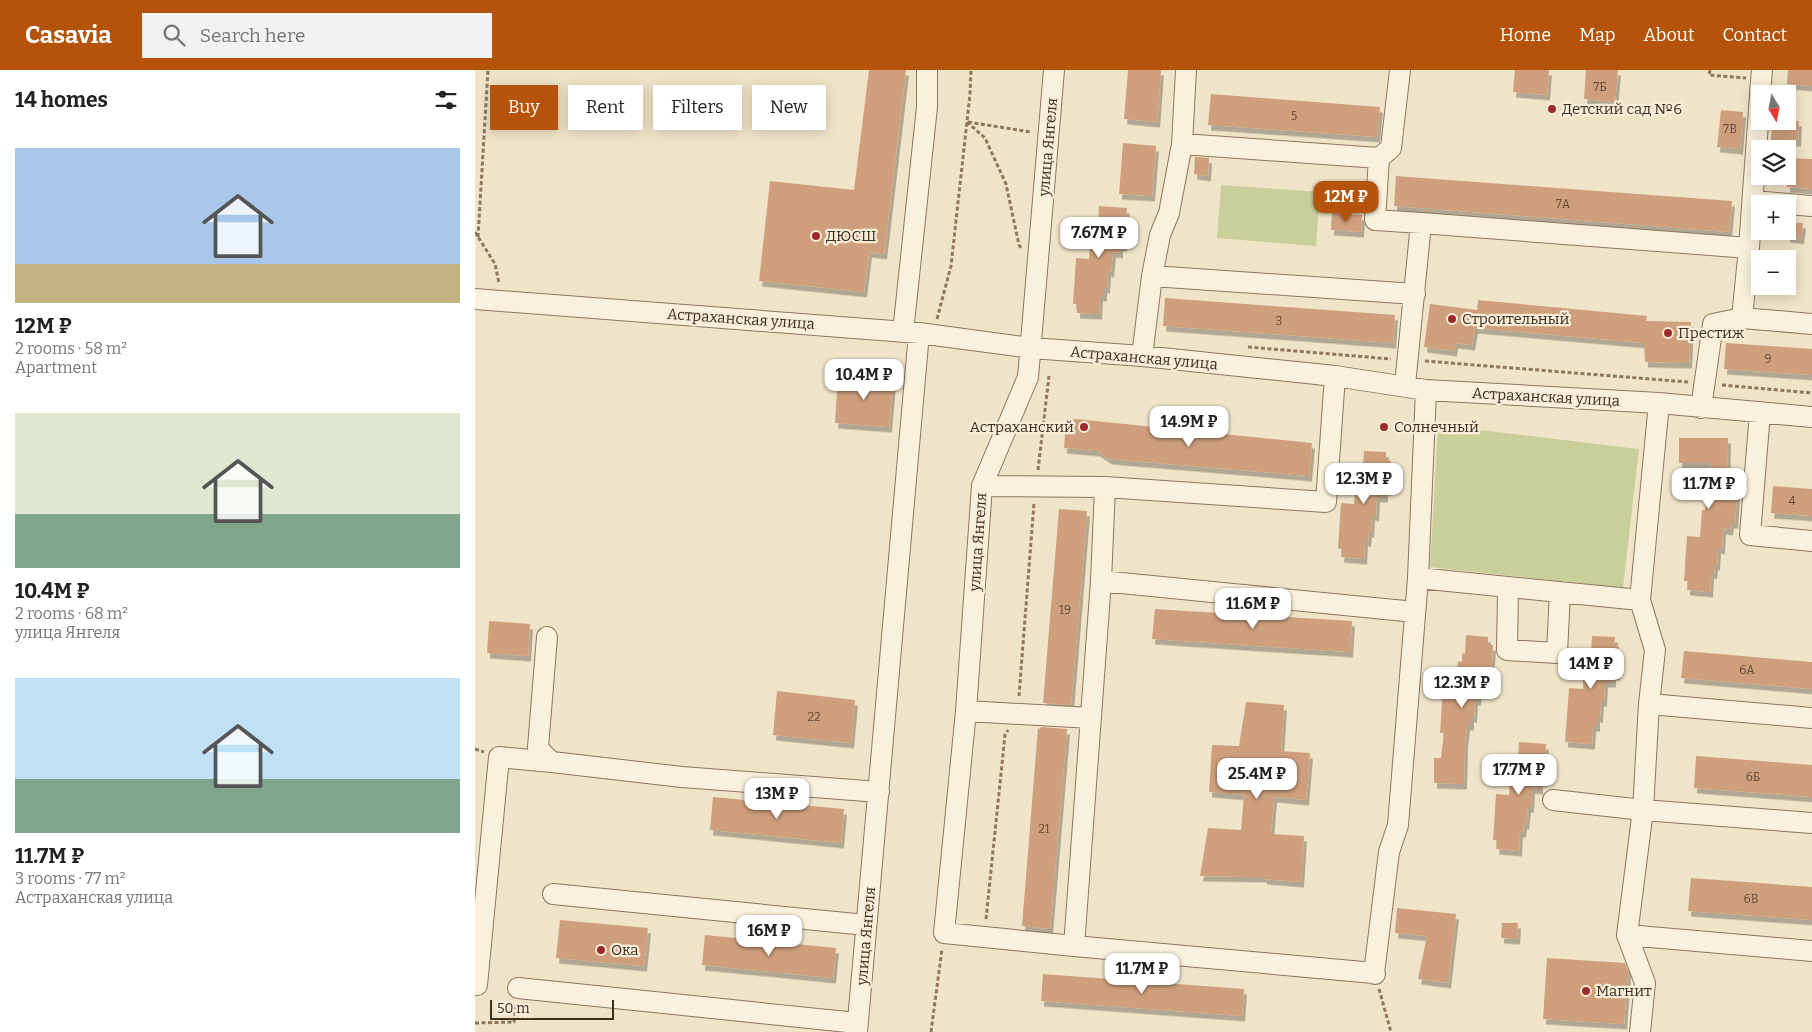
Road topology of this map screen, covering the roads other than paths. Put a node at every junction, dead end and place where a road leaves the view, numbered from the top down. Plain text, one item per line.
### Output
1 (927, 70) edge
2 (1054, 70) edge
3 (1186, 70) edge
4 (1400, 70) edge
5 (1758, 130) edge
6 (1182, 144) junction
7 (1379, 158) junction
8 (1753, 195) edge
9 (1796, 205) edge
10 (1812, 206) edge
11 (1421, 223) junction
12 (1751, 224) edge
13 (1749, 248) junction
14 (1152, 276) junction
15 (1415, 294) junction
16 (475, 299) edge
17 (1742, 318) junction
18 (1812, 324) edge
19 (911, 332) junction
20 (1031, 348) junction
21 (1142, 356) junction
22 (1335, 376) junction
23 (1405, 385) junction
24 (1426, 390) junction
25 (1659, 403) junction
26 (1701, 408) junction
27 (1760, 412) junction
28 (1812, 417) edge
29 (982, 486) junction
30 (1105, 487) junction
31 (1812, 541) edge
32 (1418, 578) junction
33 (1101, 581) junction
34 (1508, 588) junction
35 (1560, 592) junction
36 (1640, 600) junction
37 (1415, 612) junction
38 (547, 637) dead end
39 (1649, 704) junction
40 (966, 711) junction
41 (1091, 718) junction
42 (1812, 718) edge
43 (552, 762) junction
44 (879, 792) junction
45 (1553, 800) dead end
46 (1643, 810) junction
47 (1812, 823) edge
48 (482, 860) edge
49 (553, 894) dead end
50 (867, 926) junction
51 (1627, 935) junction
52 (1074, 946) junction
53 (1812, 951) edge
54 (475, 985) edge
55 (518, 988) road end
56 (857, 1028) edge
57 (1640, 1032) edge

1 - 19 street, улица Янгеля
2 - 20 street, улица Янгеля
3 - 6 street
4 - 7 street
5 - 8 street
6 - 7 street
6 - 14 street
7 - 11 street
9 - 10 street
11 - 13 street
11 - 15 street
12 - 13 street
13 - 17 street
14 - 15 street
14 - 21 street
15 - 23 street
16 - 19 street, Астраханская улица
17 - 18 street
17 - 26 street
19 - 20 street, Астраханская улица
19 - 44 street, улица Янгеля
20 - 21 street, Астраханская улица
20 - 29 street, улица Янгеля
21 - 22 street, Астраханская улица
22 - 23 street, Астраханская улица
22 - 30 street
23 - 24 street, Астраханская улица
24 - 25 street, Астраханская улица
24 - 32 street
25 - 26 street, Астраханская улица
25 - 36 street
26 - 27 street, Астраханская улица
27 - 28 street, Астраханская улица
27 - 31 street
29 - 30 street
29 - 40 street, улица Янгеля
30 - 33 street
32 - 34 street
32 - 37 street
33 - 37 street
33 - 41 street
34 - 35 street
34 - 35 street
35 - 36 street
36 - 39 street
37 - 52 street
38 - 43 street
39 - 42 street
39 - 46 street
40 - 41 street
40 - 52 street, улица Янгеля
41 - 52 street
43 - 44 street
43 - 48 street
44 - 50 street, улица Янгеля
45 - 46 street
46 - 47 street
46 - 51 street
48 - 54 street
49 - 50 street
50 - 56 street, улица Янгеля
51 - 53 street
51 - 57 street
55 - 56 street

